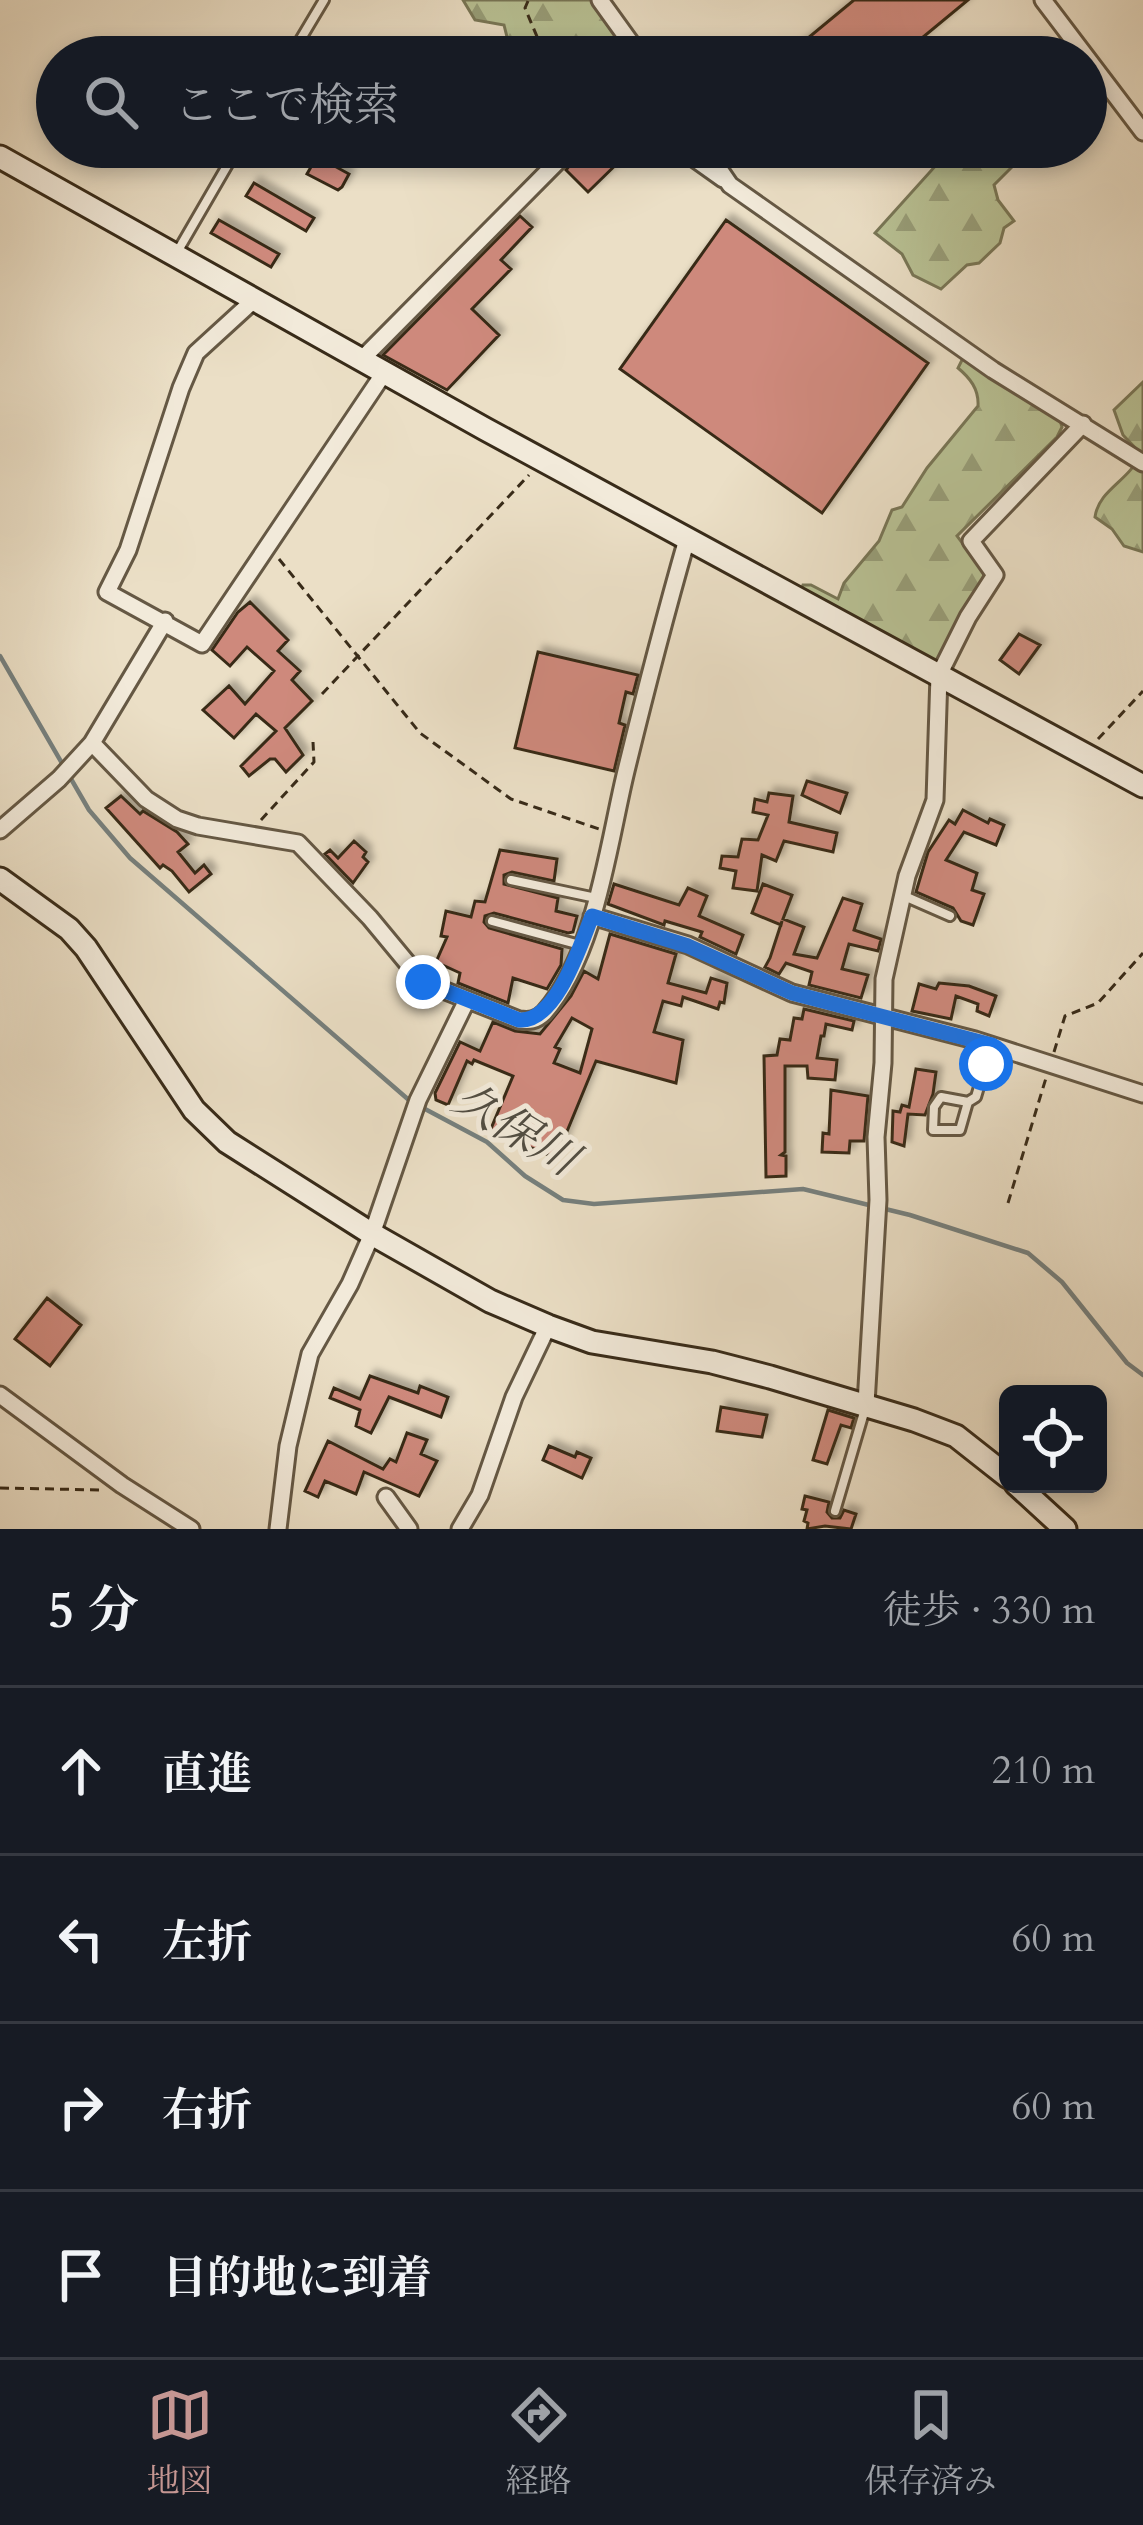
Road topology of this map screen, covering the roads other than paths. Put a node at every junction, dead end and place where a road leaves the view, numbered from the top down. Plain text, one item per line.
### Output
1 (324, 0) edge
2 (600, 0) edge
3 (1043, 0) edge
4 (303, 36) edge
5 (626, 36) edge
6 (1070, 36) edge
7 (1107, 84) edge
8 (1143, 131) edge
9 (0, 157) edge
10 (226, 168) edge
11 (551, 168) edge
12 (707, 168) edge
13 (718, 168) edge
14 (730, 185) junction
15 (175, 255) junction
16 (254, 300) junction
17 (361, 359) junction
18 (384, 373) junction
19 (1082, 424) junction
20 (1143, 463) edge
21 (687, 539) junction
22 (164, 621) junction
23 (939, 675) junction
24 (92, 742) junction
25 (1143, 786) edge
26 (0, 830) edge
27 (0, 879) edge
28 (511, 880) dead end
29 (902, 895) junction
30 (597, 898) junction
31 (592, 916) junction
32 (950, 916) dead end
33 (492, 921) dead end
34 (580, 944) junction
35 (466, 1002) junction
36 (883, 1017) junction
37 (992, 1045) junction
38 (1143, 1094) edge
39 (968, 1102) junction
40 (372, 1234) junction
41 (548, 1326) junction
42 (0, 1395) edge
43 (866, 1404) junction
44 (999, 1470) edge
45 (1026, 1493) edge
46 (386, 1497) dead end
47 (835, 1511) dead end
48 (191, 1529) edge
49 (278, 1529) edge
50 (409, 1529) edge
51 (460, 1529) edge
52 (1065, 1529) edge

1 - 4 lane
2 - 5 street
3 - 6 street
7 - 8 street
9 - 15 street
10 - 15 lane
11 - 17 street
12 - 14 street
13 - 14 street
14 - 19 street
15 - 16 street
16 - 17 street
16 - 22 street
17 - 18 street
18 - 21 street
18 - 22 street
19 - 20 street
19 - 23 street
21 - 23 street
21 - 30 street
22 - 24 street
23 - 25 street
23 - 29 street
24 - 26 street
24 - 35 street
27 - 40 street
28 - 30 lane
29 - 32 lane
29 - 36 street
30 - 31 street
31 - 34 street
31 - 36 street
33 - 34 lane
34 - 35 street
35 - 40 street
36 - 37 street
36 - 43 street
37 - 38 street
37 - 39 lane
39 - 39 lane
40 - 41 street
40 - 49 street
41 - 43 street
41 - 51 street
42 - 48 street
43 - 44 street
43 - 47 lane
45 - 52 street
46 - 50 street

